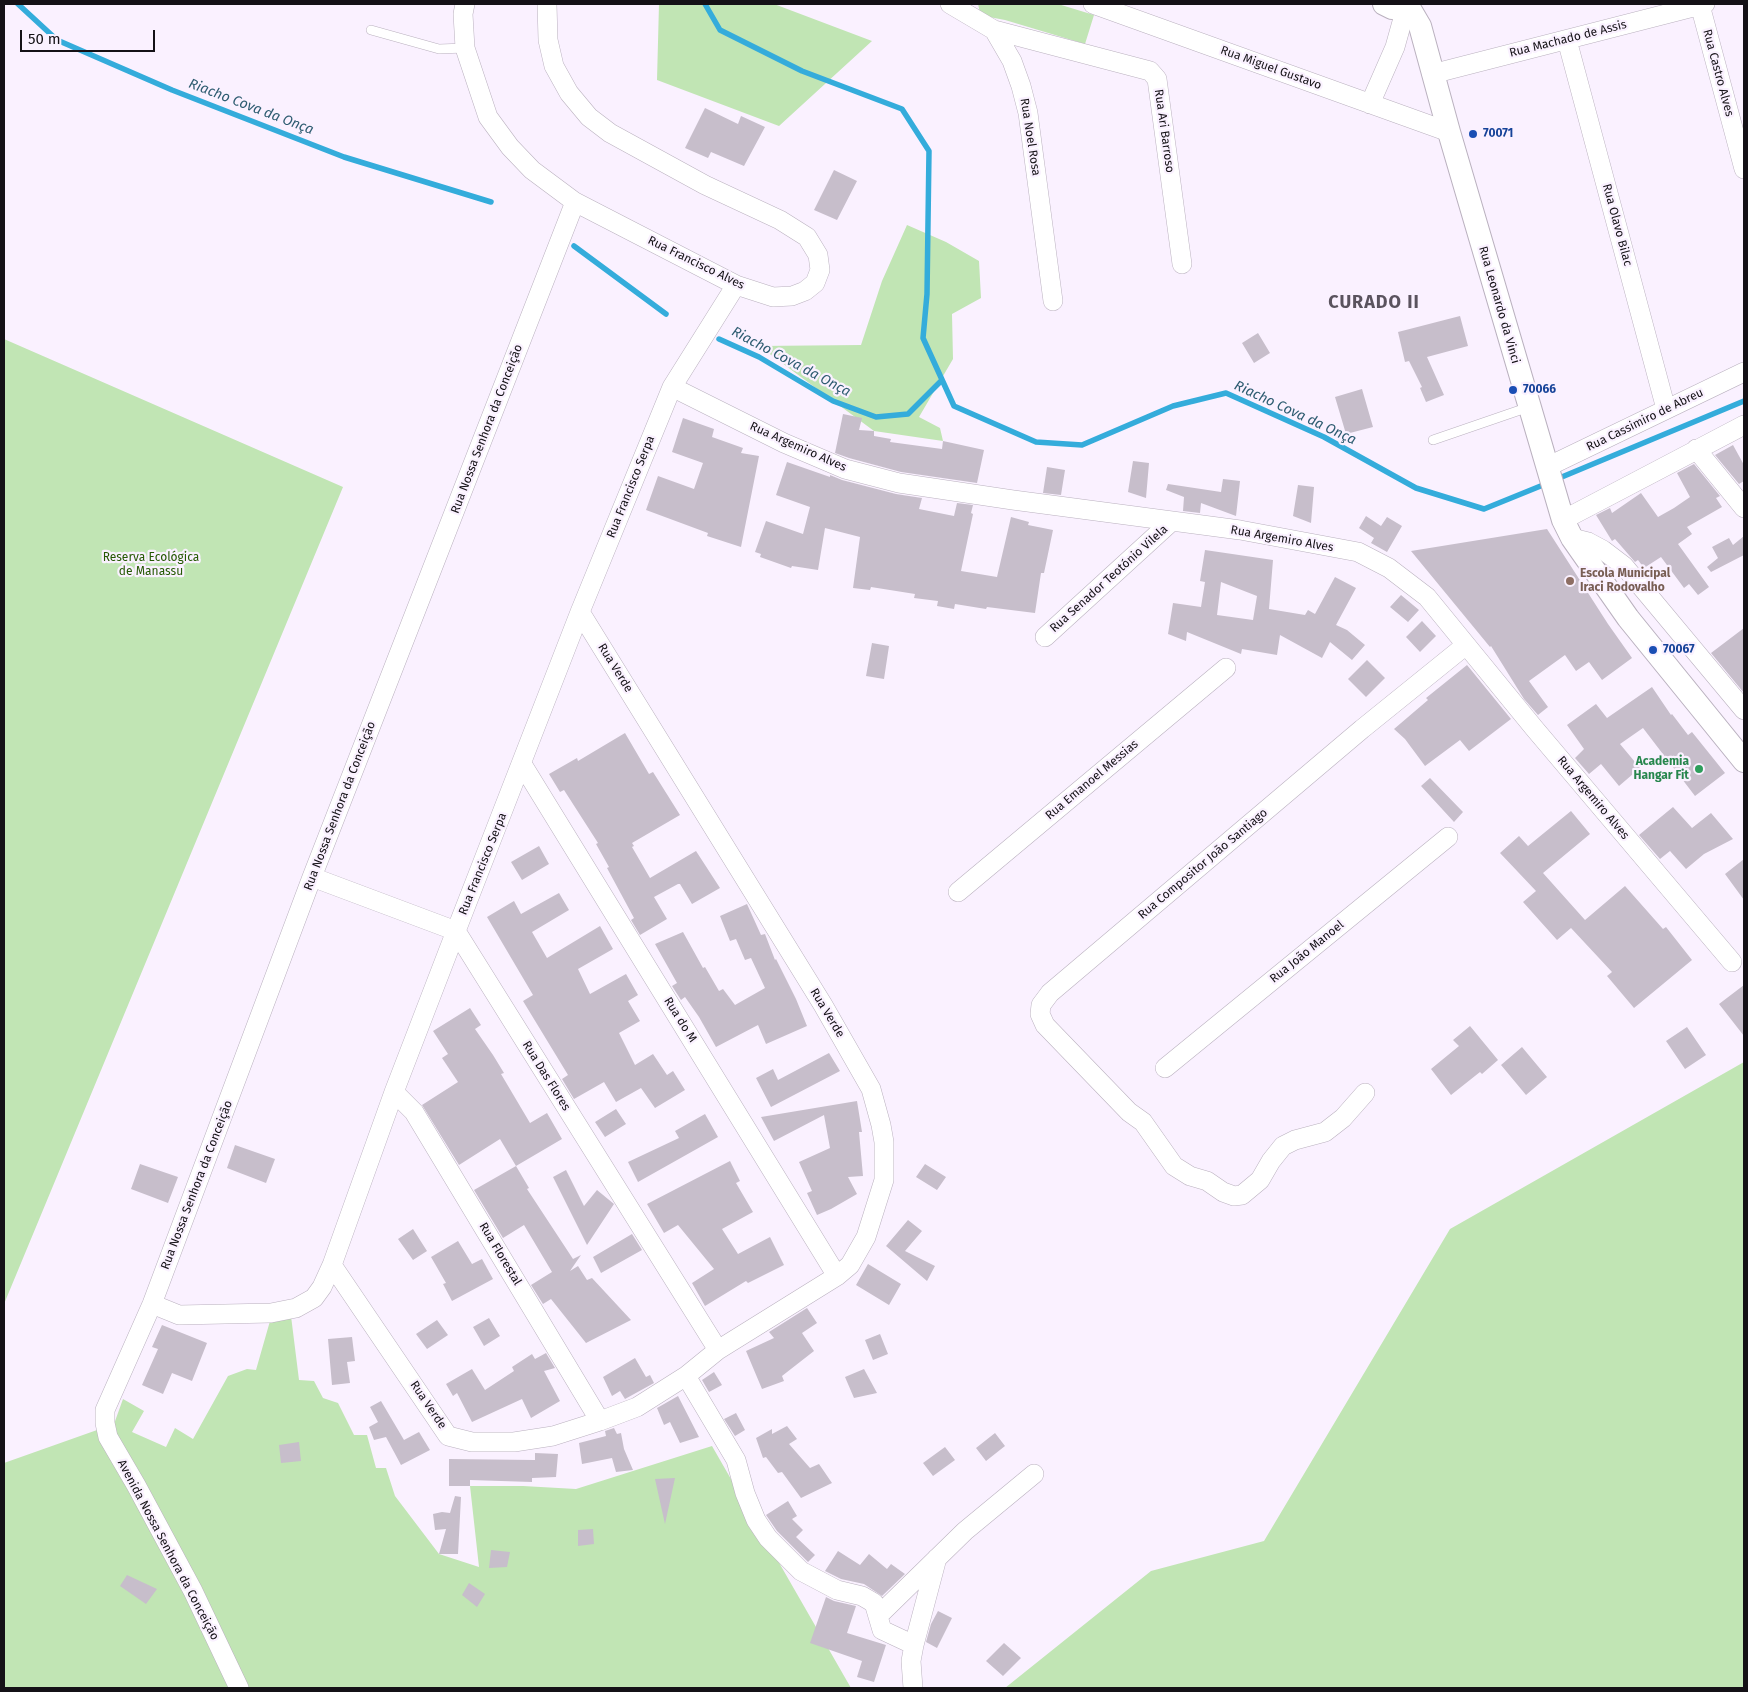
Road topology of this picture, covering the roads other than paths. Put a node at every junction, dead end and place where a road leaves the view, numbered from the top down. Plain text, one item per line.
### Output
1 (465, 4) edge
2 (546, 4) edge
3 (950, 4) edge
4 (1093, 4) edge
5 (1384, 4) edge
6 (1407, 4) edge
7 (1702, 4) edge
8 (371, 30) dead end
9 (994, 30) junction
10 (1567, 40) junction
11 (465, 48) junction
12 (1432, 74) junction
13 (1370, 104) junction
14 (1449, 132) junction
15 (1744, 169) edge
16 (575, 202) junction
17 (1182, 264) dead end
18 (736, 285) junction
19 (1053, 301) dead end
20 (1744, 372) edge
21 (672, 386) junction
22 (1529, 407) junction
23 (1666, 409) junction
24 (1744, 426) edge
25 (1433, 440) dead end
26 (1696, 449) junction
27 (1551, 481) junction
28 (1744, 508) edge
29 (1172, 521) junction
30 (1567, 529) junction
31 (580, 612) junction
32 (1045, 637) dead end
33 (1466, 645) junction
34 (1226, 668) dead end
35 (1744, 710) edge
36 (1744, 761) edge
37 (522, 764) junction
38 (1448, 837) dead end
39 (312, 877) junction
40 (958, 892) dead end
41 (456, 931) junction
42 (1732, 962) dead end
43 (1165, 1068) dead end
44 (394, 1092) junction
45 (1365, 1094) dead end
46 (332, 1265) junction
47 (837, 1276) junction
48 (152, 1304) junction
49 (718, 1350) junction
50 (686, 1376) junction
51 (105, 1410) joint
52 (600, 1421) junction
53 (1034, 1474) dead end
54 (937, 1558) junction
55 (879, 1615) junction
56 (914, 1645) junction
57 (239, 1688) edge
58 (913, 1688) edge

1 - 11 street, Rua Francisco Alves
2 - 18 street, Rua Francisco Alves
3 - 9 street, Rua Noel Rosa
4 - 13 street, Rua Miguel Gustavo
5 - 6 street
6 - 12 street, Rua Leonardo da Vinci
6 - 13 street
7 - 10 street, Rua Machado de Assis
7 - 15 street, Rua Castro Alves
8 - 11 lane
9 - 17 street, Rua Ari Barroso
9 - 19 street, Rua Noel Rosa
10 - 12 street, Rua Machado de Assis
10 - 23 street, Rua Olavo Bilac
11 - 16 street, Rua Francisco Alves
12 - 14 street, Rua Leonardo da Vinci
13 - 14 street, Rua Miguel Gustavo
14 - 22 street, Rua Leonardo da Vinci
16 - 18 street, Rua Francisco Alves
16 - 39 street, Rua Nossa Senhora da Conceição
18 - 21 street, Rua Francisco Serpa
20 - 23 street, Rua Cassimiro de Abreu
21 - 29 street, Rua Argemiro Alves
21 - 31 street, Rua Francisco Serpa
22 - 25 lane
22 - 27 street, Rua Leonardo da Vinci
23 - 27 street, Rua Cassimiro de Abreu
24 - 26 street
26 - 28 street
26 - 30 street
27 - 30 street, Rua Leonardo da Vinci
29 - 32 street, Rua Senador Teotónio Vilela
29 - 33 street, Rua Argemiro Alves
30 - 35 street
30 - 36 street, Rua Leonardo da Vinci
31 - 37 street, Rua Francisco Serpa
31 - 47 street, Rua Verde
33 - 42 street, Rua Argemiro Alves
33 - 45 street, Rua Compositor João Santiago
34 - 40 street, Rua Emanoel Messias
37 - 41 street, Rua Francisco Serpa
37 - 47 street, Rua do M
38 - 43 street, Rua João Manoel
39 - 41 street
39 - 48 street, Rua Nossa Senhora da Conceição
41 - 44 street, Rua Francisco Serpa
41 - 49 street, Rua Das Flores
44 - 46 street, Rua Francisco Serpa
44 - 52 street, Rua Florestal
46 - 48 street, Rua Francisco Serpa
46 - 52 street, Rua Verde
47 - 49 street, Rua Verde
48 - 51 street, Rua Nossa Senhora da Conceição
49 - 50 street, Rua Verde
50 - 52 street, Rua Verde
50 - 55 street
51 - 57 street, Avenida Nossa Senhora da Conceição
53 - 54 street
54 - 55 street
54 - 56 street
55 - 56 street
56 - 58 street

